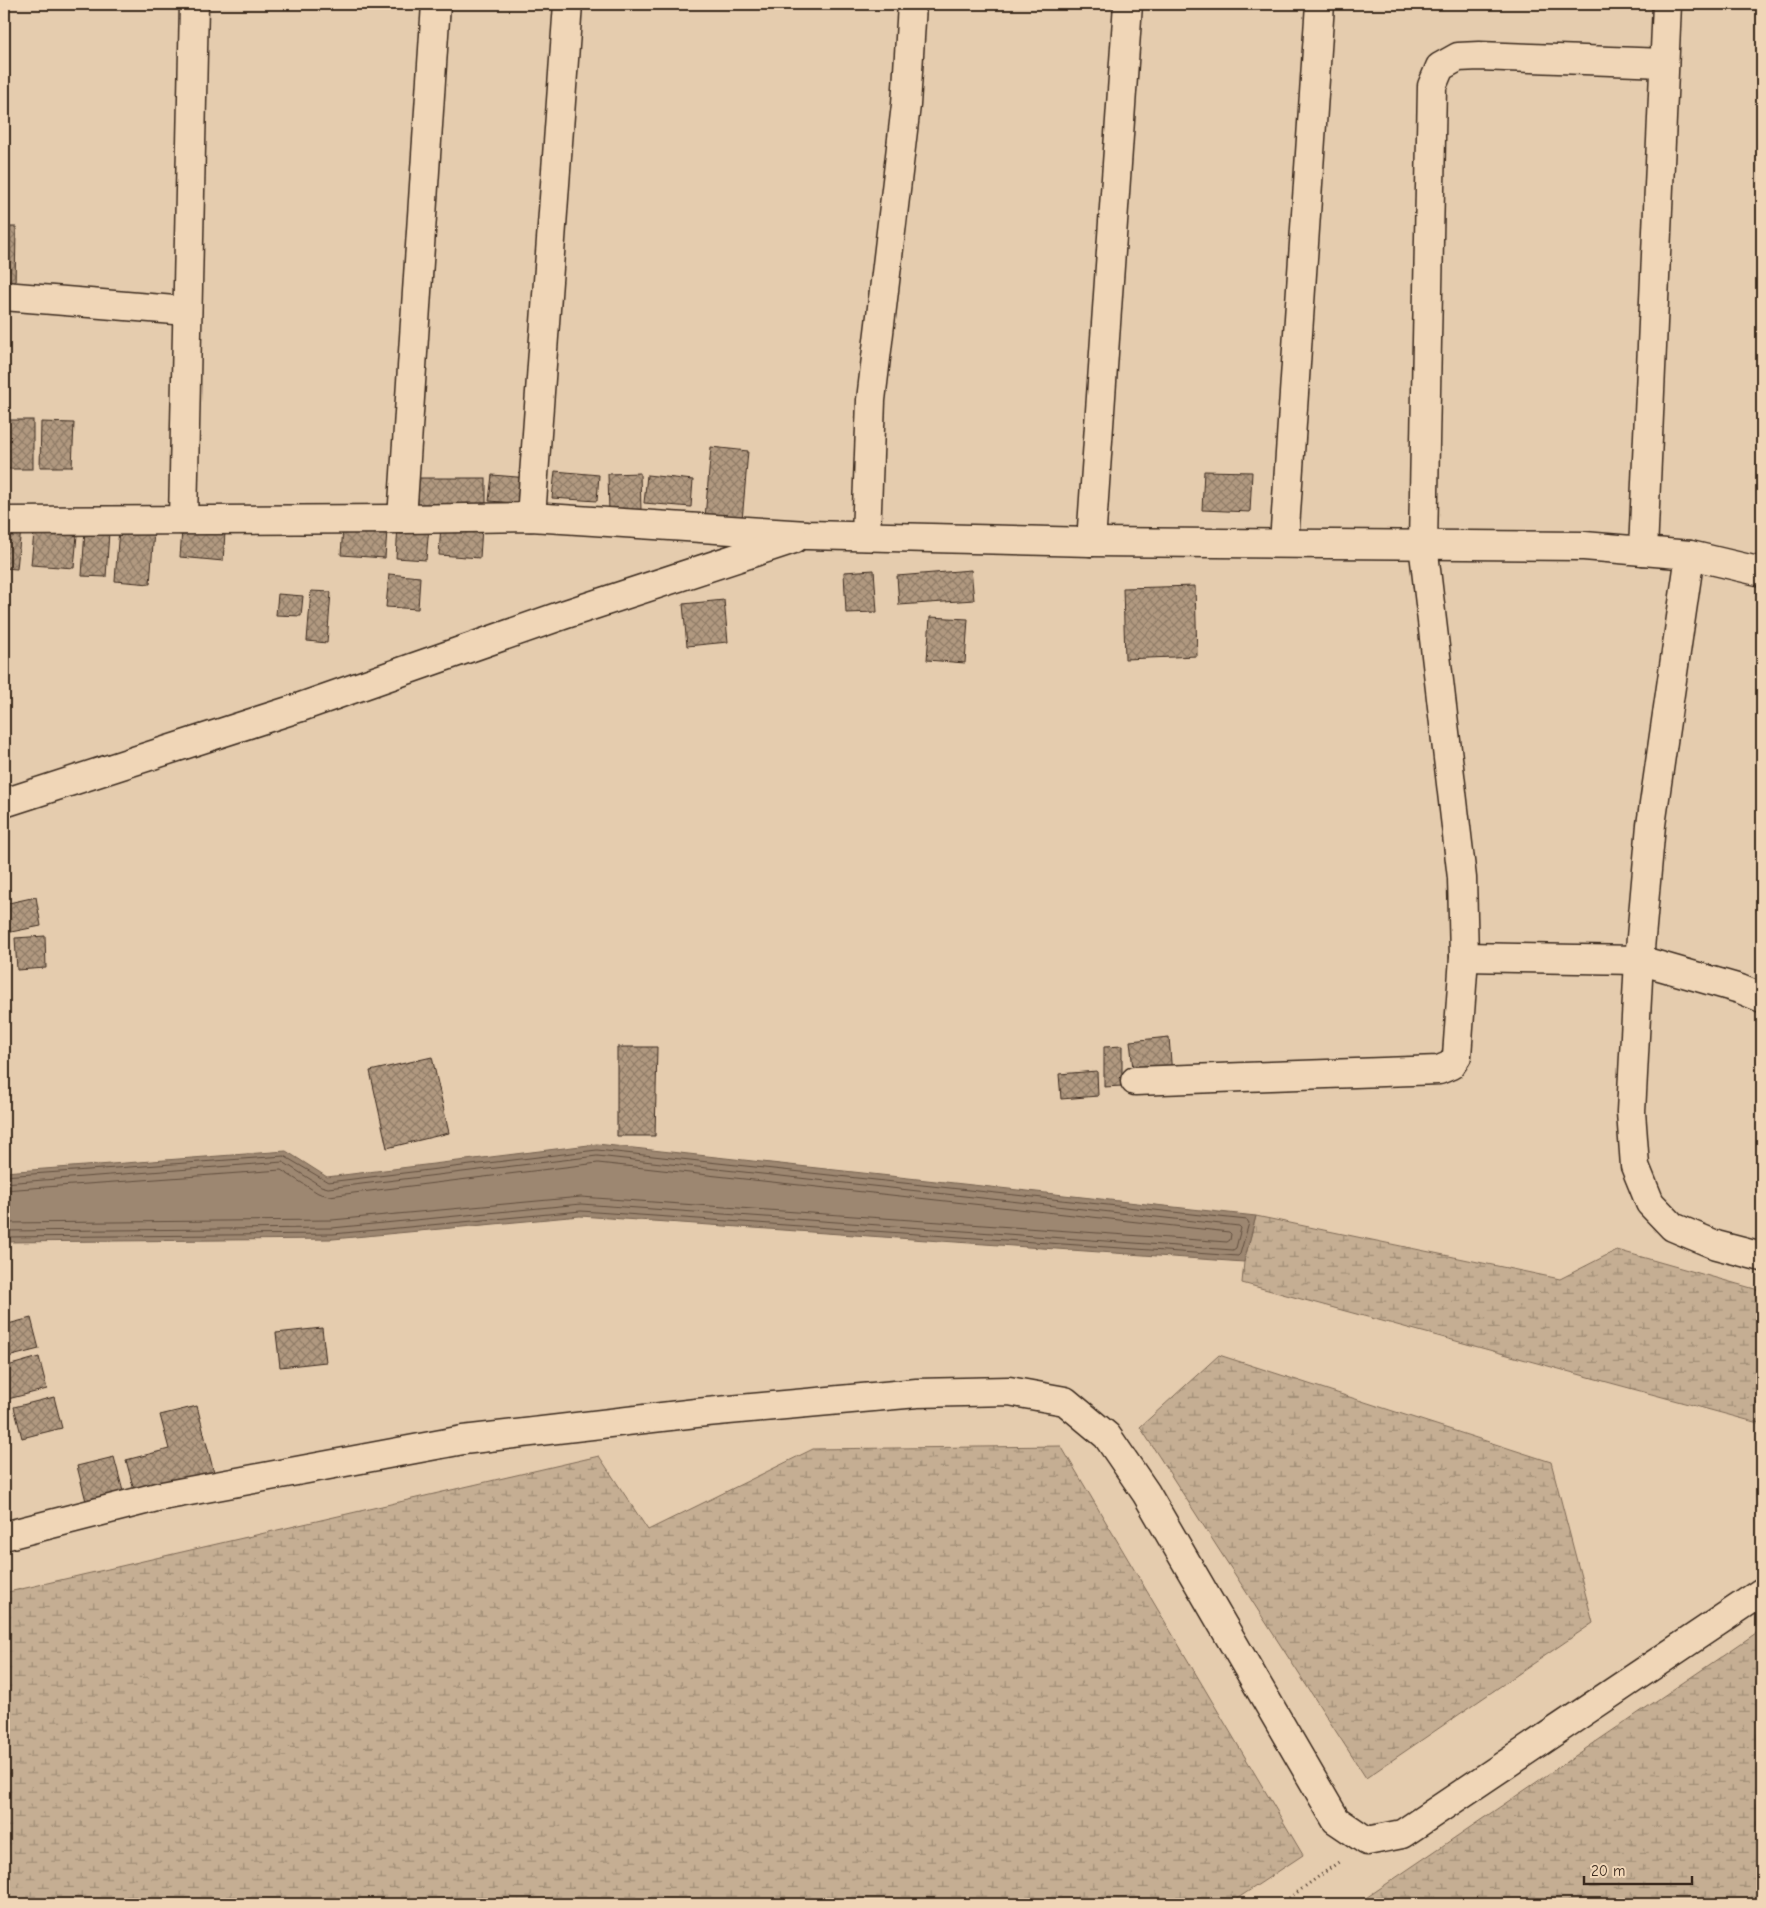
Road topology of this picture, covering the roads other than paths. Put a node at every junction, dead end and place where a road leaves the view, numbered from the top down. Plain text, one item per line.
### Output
1 (194, 4) edge
2 (436, 4) edge
3 (568, 4) edge
4 (912, 4) edge
5 (1128, 4) edge
6 (1320, 4) edge
7 (1667, 4) edge
8 (1664, 63) junction
9 (4, 296) edge
10 (187, 311) junction
11 (531, 517) junction
12 (402, 519) junction
13 (183, 520) junction
14 (4, 521) edge
15 (807, 535) junction
16 (866, 536) junction
17 (1091, 542) junction
18 (1284, 543) junction
19 (1424, 544) junction
20 (1643, 551) junction
21 (1690, 555) junction
22 (1762, 572) edge
23 (4, 803) edge
24 (1464, 957) junction
25 (1639, 960) junction
26 (1762, 998) edge
27 (1135, 1082) dead end
28 (1762, 1257) edge
29 (4, 1536) edge
30 (1762, 1592) edge

1 - 10 street
2 - 12 street
3 - 11 street
4 - 16 street
5 - 17 street
6 - 18 street
7 - 8 street
8 - 19 street
8 - 20 street
9 - 10 street
10 - 13 street
11 - 12 street
11 - 15 street
12 - 13 street
13 - 14 street
15 - 16 street
15 - 23 street
16 - 17 street
17 - 18 street
18 - 19 street
19 - 20 street
19 - 24 street
20 - 21 street
21 - 22 street
21 - 25 street
24 - 25 street
24 - 27 street
25 - 26 street
25 - 28 street
29 - 30 street

